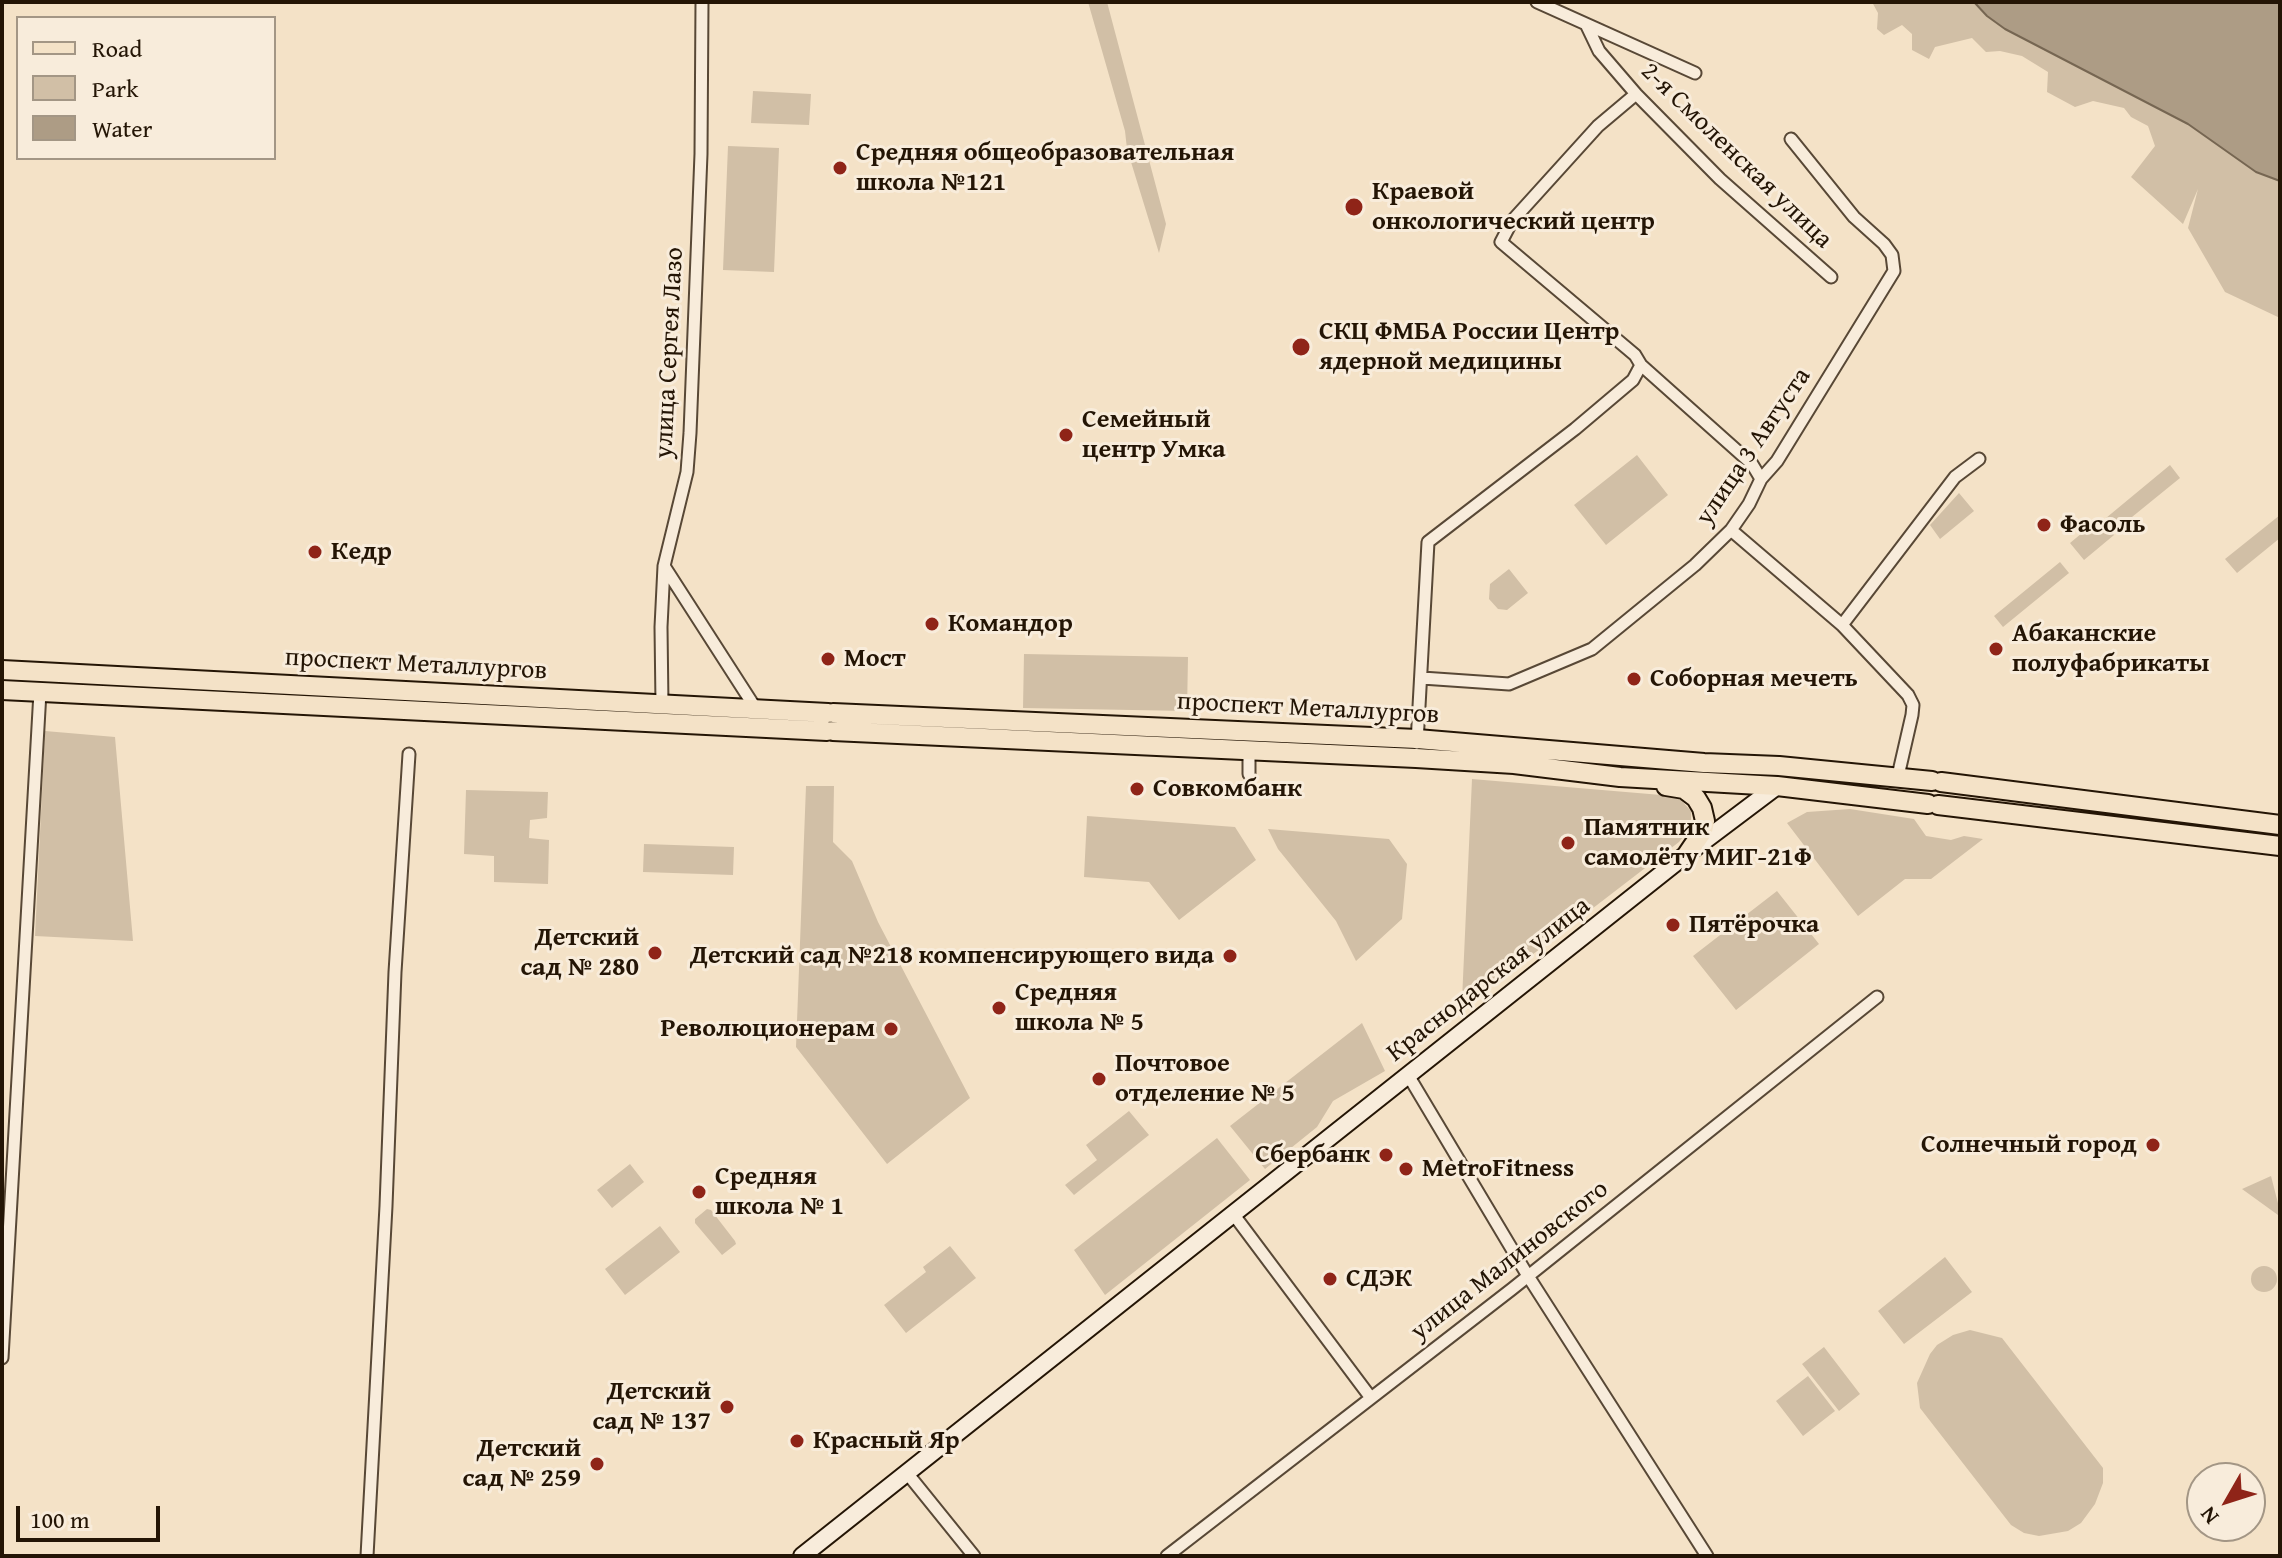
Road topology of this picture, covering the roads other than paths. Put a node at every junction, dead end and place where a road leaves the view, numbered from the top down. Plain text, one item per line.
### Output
1 (702, 2) edge
2 (1537, 2) edge
3 (1587, 26) junction
4 (1695, 73) dead end
5 (1636, 94) junction
6 (1791, 139) dead end
7 (1831, 277) dead end
8 (1641, 365) junction
9 (1979, 459) dead end
10 (1761, 479) junction
11 (1731, 530) junction
12 (664, 566) junction
13 (1842, 625) junction
14 (2, 670) edge
15 (1422, 678) junction
16 (2, 690) edge
17 (40, 692) junction
18 (756, 709) junction
19 (663, 713) junction
20 (830, 722) junction
21 (1417, 748) junction
22 (1249, 749) junction
23 (409, 754) dead end
24 (1779, 766) junction
25 (1249, 774) dead end
26 (1898, 776) junction
27 (1620, 777) junction
28 (1777, 786) junction
29 (2280, 825) edge
30 (2280, 846) edge
31 (1688, 853) junction
32 (1877, 997) dead end
33 (1408, 1075) junction
34 (1234, 1215) junction
35 (1528, 1276) junction
36 (2, 1358) edge
37 (1371, 1398) junction
38 (907, 1473) junction
39 (367, 1556) edge
40 (802, 1556) edge
41 (974, 1556) edge
42 (1167, 1556) edge
43 (1707, 1556) edge

1 - 12 street, улица Сергея Лазо
2 - 3 street
3 - 4 street
3 - 5 street, 2-я Смоленская улица
5 - 7 street, 2-я Смоленская улица
5 - 8 street
6 - 10 street, улица 3 Августа
8 - 10 street
8 - 15 street
9 - 13 street
10 - 11 street, улица 3 Августа
11 - 13 street
11 - 15 street, улица 3 Августа
12 - 18 street
12 - 19 street, улица Сергея Лазо
13 - 26 street
14 - 19 main road, проспект Металлургов
15 - 21 street
16 - 17 main road, проспект Металлургов
17 - 19 main road, проспект Металлургов
17 - 36 street
18 - 19 main road, проспект Металлургов
18 - 20 main road, проспект Металлургов
19 - 20 main road, проспект Металлургов
20 - 21 main road, проспект Металлургов
20 - 22 main road, проспект Металлургов
21 - 22 main road, проспект Металлургов
21 - 24 main road, проспект Металлургов
21 - 27 main road, проспект Металлургов
22 - 25 street
23 - 39 street
24 - 26 main road, проспект Металлургов
24 - 28 main road
26 - 29 main road, проспект Металлургов
27 - 28 main road, проспект Металлургов
27 - 31 main road
28 - 30 main road, проспект Металлургов
28 - 31 main road, Краснодарская улица
31 - 33 main road, Краснодарская улица
32 - 35 street, улица Малиновского
33 - 34 main road, Краснодарская улица
33 - 35 street
34 - 37 street
34 - 38 main road, Краснодарская улица
35 - 37 street, улица Малиновского
35 - 43 street
37 - 42 street, улица Малиновского
38 - 40 main road, Краснодарская улица
38 - 41 street

